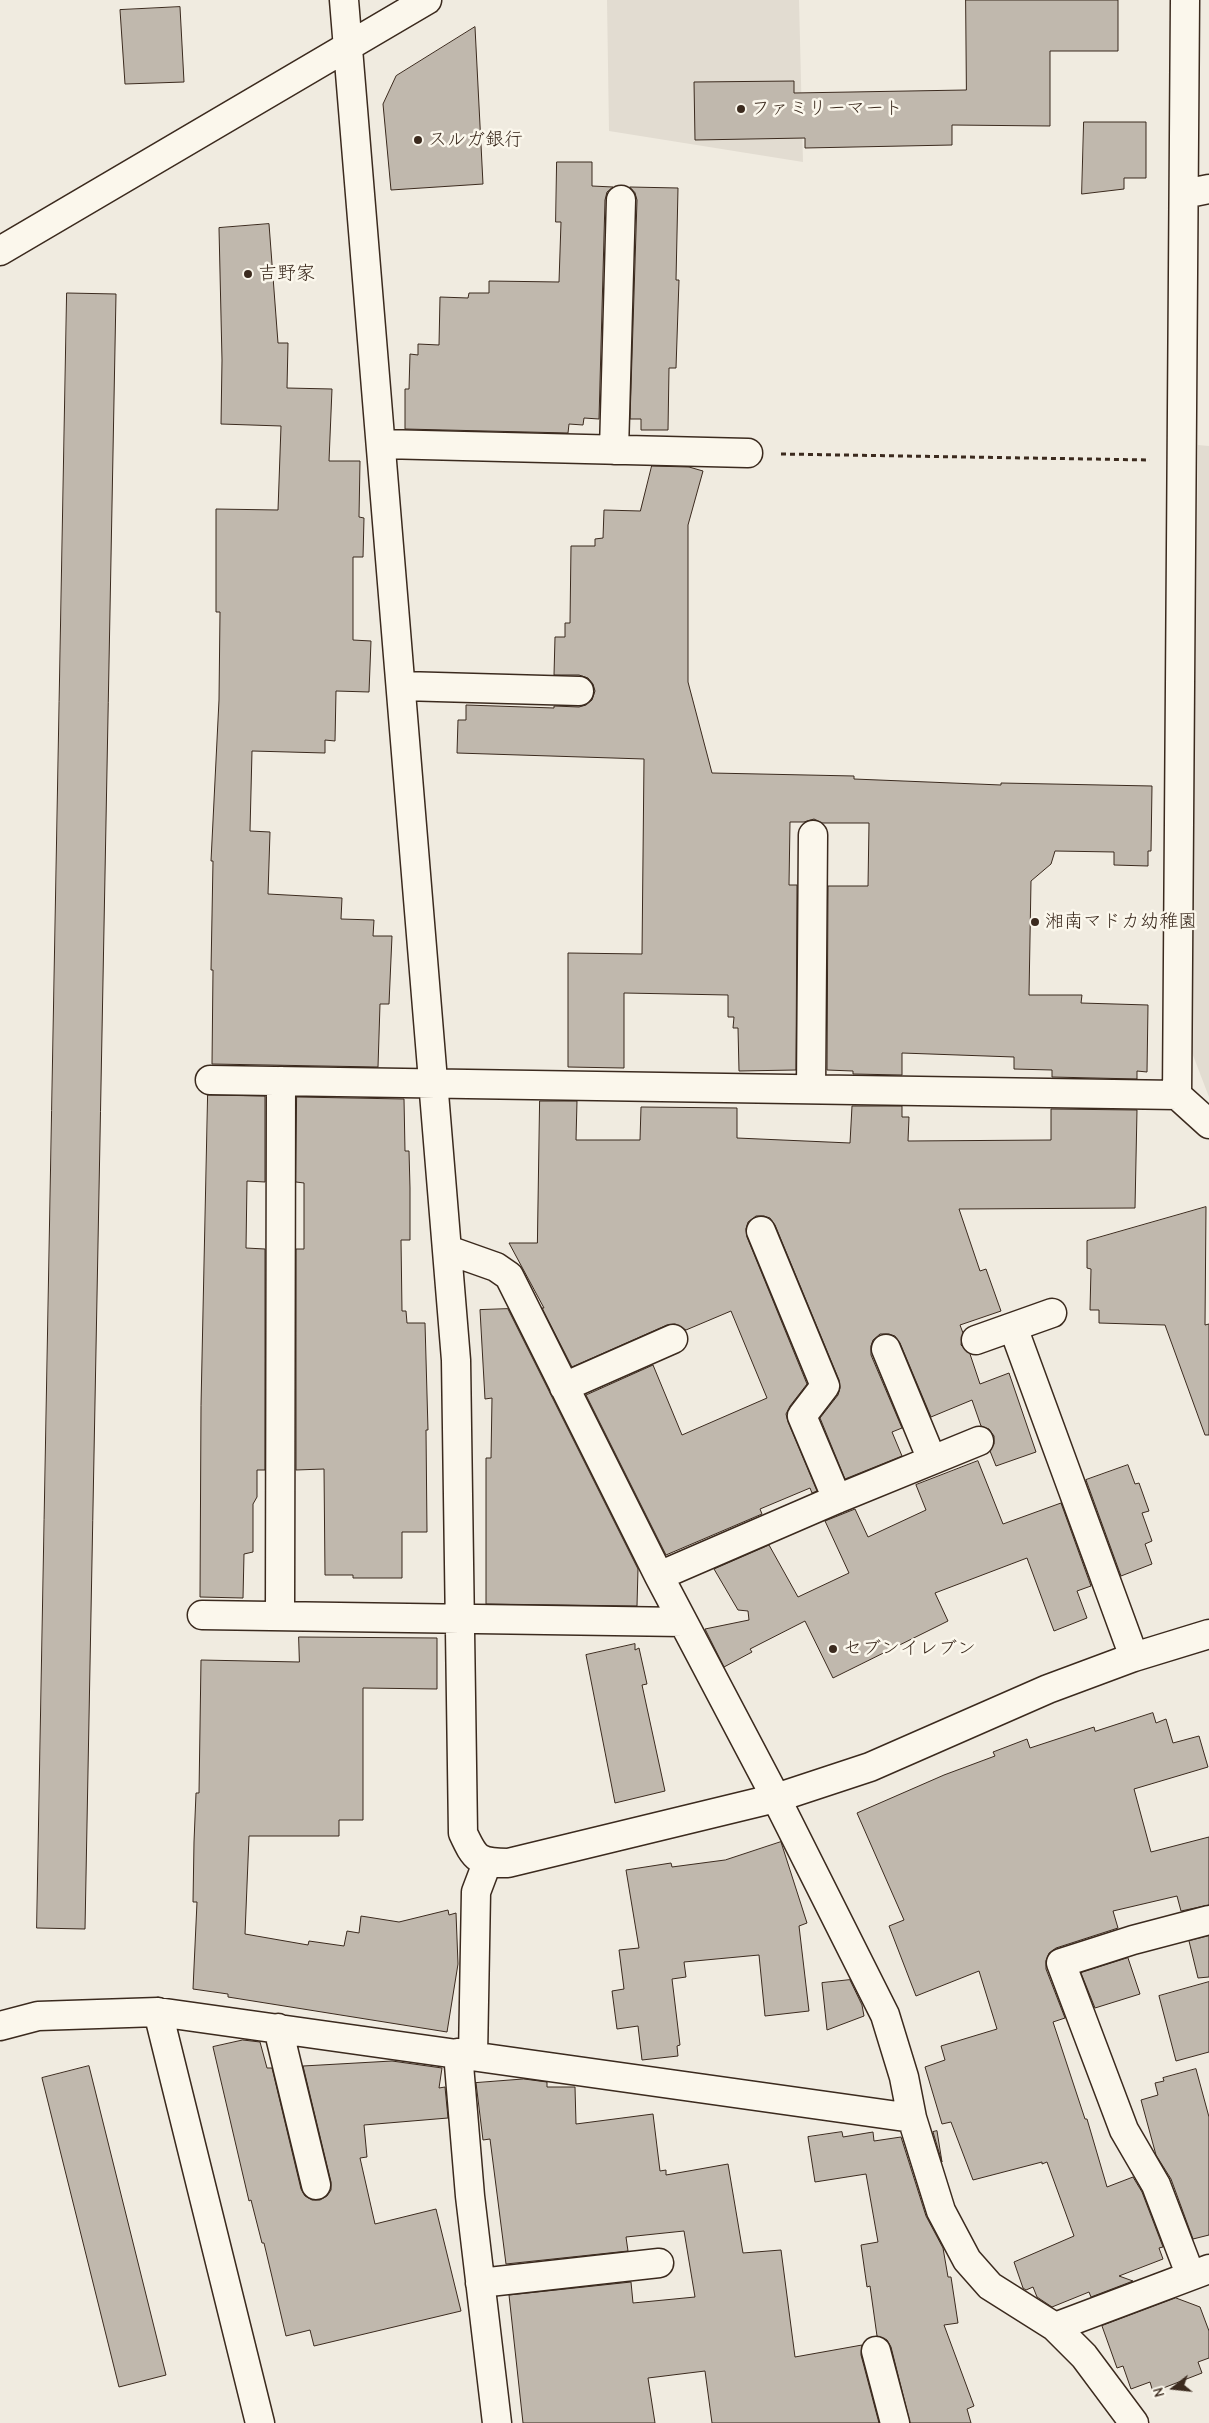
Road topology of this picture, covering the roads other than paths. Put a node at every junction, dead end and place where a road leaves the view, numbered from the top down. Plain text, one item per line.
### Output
1 (344, 0) edge
2 (427, 0) edge
3 (1185, 0) edge
4 (346, 49) junction
5 (1196, 192) edge
6 (622, 200) dead end
7 (0, 251) edge
8 (382, 444) junction
9 (614, 450) junction
10 (748, 453) road end
11 (402, 686) junction
12 (579, 691) dead end
13 (812, 835) dead end
14 (210, 1080) dead end
15 (281, 1081) junction
16 (435, 1083) junction
17 (811, 1089) junction
18 (1177, 1095) junction
19 (1209, 1124) edge
20 (761, 1231) dead end
21 (448, 1250) junction
22 (1052, 1313) dead end
23 (1013, 1327) junction
24 (673, 1339) dead end
25 (976, 1340) dead end
26 (886, 1349) dead end
27 (564, 1387) junction
28 (979, 1442) dead end
29 (932, 1460) junction
30 (837, 1499) junction
31 (659, 1576) junction
32 (202, 1614) dead end
33 (280, 1616) junction
34 (460, 1618) junction
35 (683, 1622) junction
36 (1209, 1634) edge
37 (1134, 1657) junction
38 (776, 1798) junction
39 (487, 1863) junction
40 (1209, 1920) edge
41 (158, 2012) junction
42 (0, 2026) edge
43 (278, 2028) junction
44 (466, 2054) junction
45 (912, 2118) junction
46 (316, 2185) dead end
47 (660, 2263) dead end
48 (1200, 2272) edge
49 (480, 2283) junction
50 (1055, 2327) junction
51 (876, 2351) dead end
52 (260, 2423) edge
53 (497, 2423) edge
54 (895, 2423) edge
55 (1134, 2423) edge

1 - 4 street
2 - 4 street
3 - 5 street
4 - 7 street
4 - 8 street
5 - 18 street
6 - 9 street
8 - 9 street
8 - 11 street
9 - 10 street
11 - 12 street
11 - 16 street
13 - 17 street
14 - 15 street
15 - 16 street
15 - 33 street
16 - 17 street
16 - 21 street
17 - 18 street
18 - 19 street
20 - 30 street
21 - 27 street
21 - 34 street
22 - 23 street
23 - 25 street
23 - 37 street
24 - 27 street
26 - 29 street
27 - 31 street
28 - 29 street
29 - 30 street
30 - 31 street
31 - 35 street
32 - 33 street
33 - 34 street
34 - 35 street
34 - 39 street
35 - 38 street
36 - 37 street
37 - 38 street
38 - 39 street
38 - 45 street
39 - 44 street
40 - 48 street
41 - 42 street
41 - 43 street
41 - 52 street
43 - 44 street
43 - 46 street
44 - 45 street
44 - 49 street
45 - 50 street
47 - 49 street
48 - 50 street
49 - 53 street
50 - 55 street
51 - 54 street

